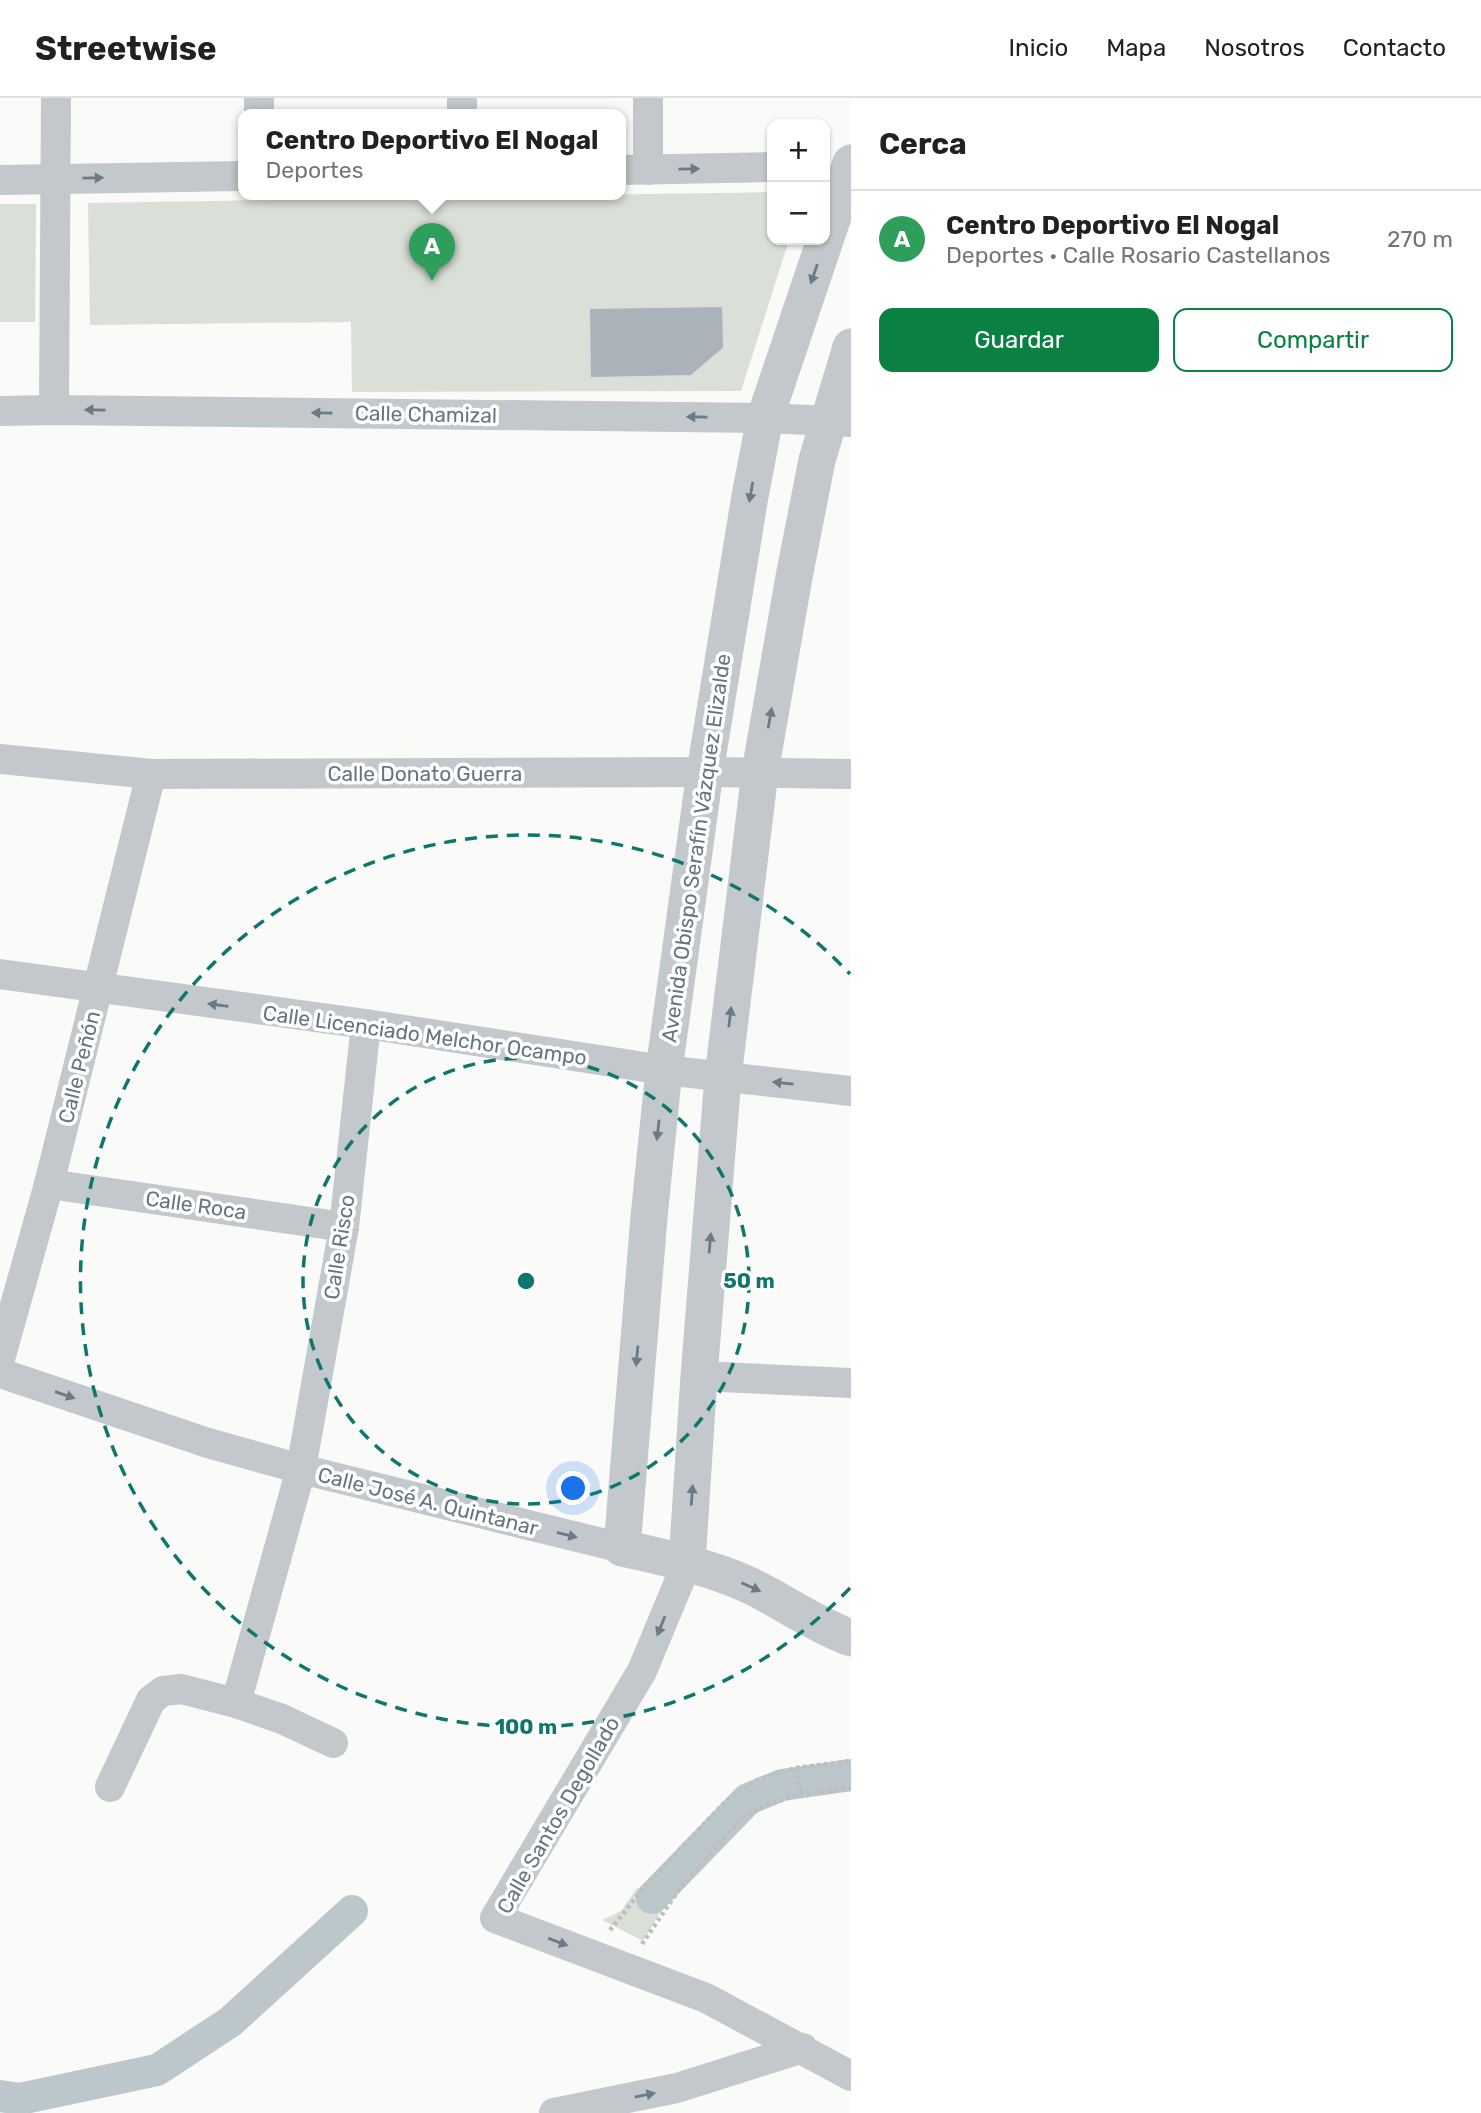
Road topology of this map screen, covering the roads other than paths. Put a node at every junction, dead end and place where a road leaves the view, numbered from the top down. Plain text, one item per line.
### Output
1 (57, 98) edge
2 (649, 98) edge
3 (851, 165) edge
4 (830, 166) edge
5 (767, 167) edge
6 (635, 170) edge
7 (238, 176) edge
8 (55, 179) junction
9 (0, 180) edge
10 (851, 346) edge
11 (54, 410) junction
12 (0, 411) edge
13 (765, 418) junction
14 (839, 422) edge
15 (0, 760) edge
16 (705, 772) junction
17 (760, 772) junction
18 (151, 774) junction
19 (851, 774) edge
20 (0, 974) edge
21 (99, 988) junction
22 (366, 1024) junction
23 (664, 1070) junction
24 (723, 1077) junction
25 (851, 1091) edge
26 (49, 1184) junction
27 (344, 1227) junction
28 (0, 1359) edge
29 (0, 1373) edge
30 (699, 1376) junction
31 (851, 1383) edge
32 (301, 1469) junction
33 (622, 1548) junction
34 (687, 1563) junction
35 (851, 1639) edge
36 (236, 1703) junction
37 (333, 1743) dead end
38 (110, 1787) dead end
39 (803, 2048) junction
40 (851, 2076) edge
41 (554, 2113) edge

1 - 8 street
2 - 6 street
3 - 4 street
3 -> 13 street, Avenida Obispo Serafín Vázquez Elizalde
6 -> 5 street
8 -> 7 street
8 - 9 street
8 - 11 street
10 - 14 street
11 - 12 street, Calle Chamizal
13 -> 11 street, Calle Chamizal
13 - 14 street, Calle Chamizal
13 -> 16 street, Avenida Obispo Serafín Vázquez Elizalde
17 -> 14 street
15 - 18 street, Calle Donato Guerra
16 - 17 street, Calle Donato Guerra
16 - 18 street, Calle Donato Guerra
16 - 23 street, Avenida Obispo Serafín Vázquez Elizalde
17 - 19 street, Calle Donato Guerra
24 -> 17 street
18 - 21 street, Calle Peñón
20 - 21 street, Calle Licenciado Melchor Ocampo
22 -> 21 street, Calle Licenciado Melchor Ocampo
21 - 26 street, Calle Peñón
22 - 23 street, Calle Licenciado Melchor Ocampo
22 - 27 street, Calle Risco
23 - 24 street, Calle Licenciado Melchor Ocampo
23 -> 33 street, Avenida Obispo Serafín Vázquez Elizalde
25 -> 24 street, Calle Licenciado Melchor Ocampo
30 -> 24 street
26 - 27 street, Calle Roca
26 - 28 street, Calle Peñón
27 - 32 street, Calle Risco
29 -> 32 street, Calle José A. Quintanar
30 - 31 street
34 -> 30 street
32 -> 33 street, Calle José A. Quintanar
32 - 36 street, Calle Risco
33 - 34 street, Calle José A. Quintanar
34 -> 35 street, Calle José A. Quintanar
34 -> 39 street, Calle Santos Degollado
36 - 37 street
36 - 38 street
39 - 40 street, Calle Santos Degollado
41 -> 39 street

